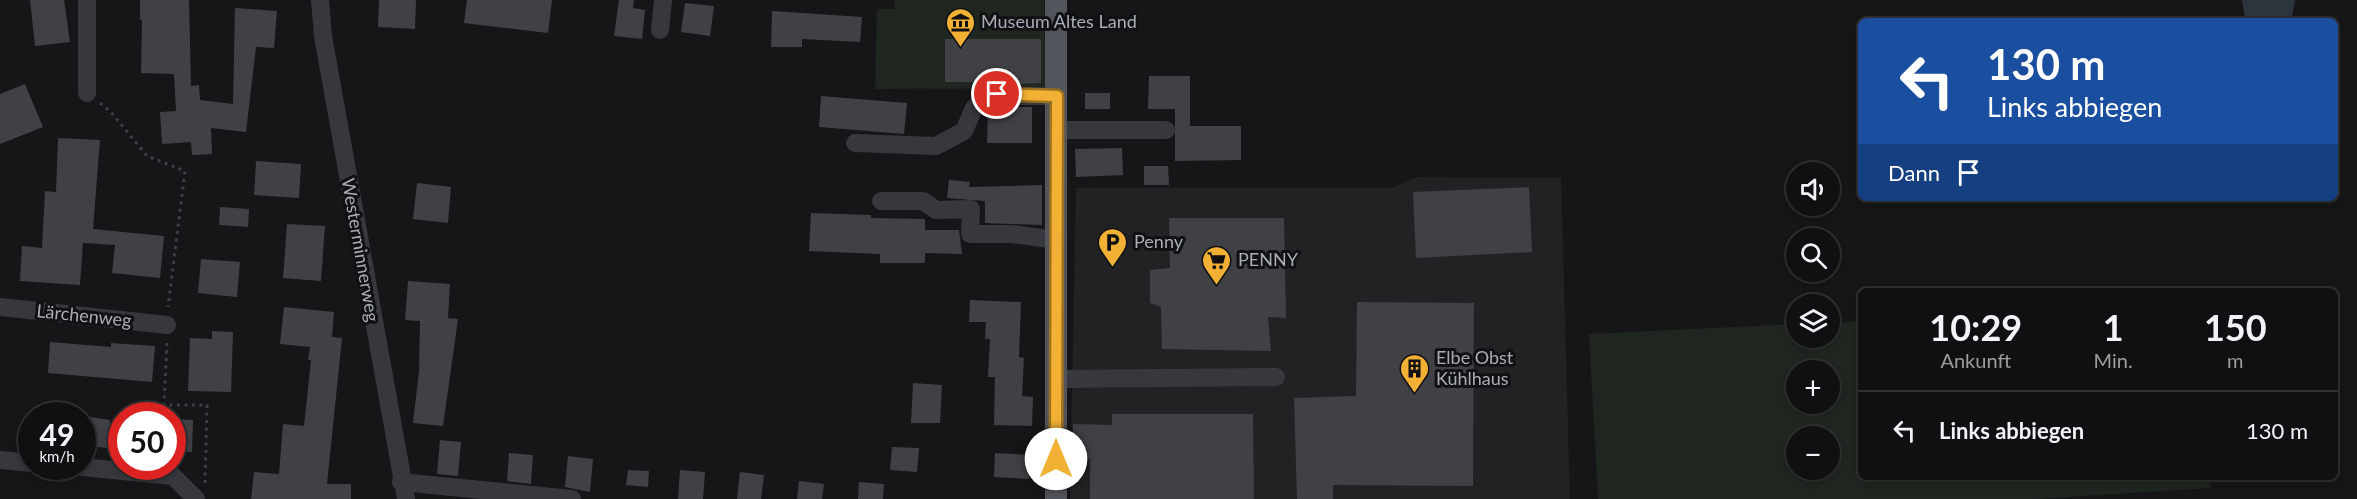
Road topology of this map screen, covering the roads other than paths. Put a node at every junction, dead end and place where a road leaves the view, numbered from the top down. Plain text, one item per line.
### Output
1 (87, 0) edge
2 (320, 0) edge
3 (663, 0) edge
4 (1056, 0) edge
5 (660, 30) dead end
6 (87, 93) road end
7 (1057, 96) junction
8 (1057, 130) junction
9 (1166, 130) dead end
10 (855, 143) dead end
11 (881, 201) dead end
12 (1057, 240) junction
13 (0, 307) edge
14 (167, 325) road end
15 (1276, 377) dead end
16 (1056, 379) junction
17 (0, 460) edge
18 (18, 462) edge
19 (96, 468) edge
20 (403, 491) edge
21 (200, 493) edge
22 (572, 499) edge
23 (1056, 499) edge

1 - 6 street
2 - 20 street, Westerminnerweg
3 - 5 street
4 - 7 main road
7 - 8 main road
7 - 10 street
8 - 9 street
8 - 12 main road
11 - 12 street
12 - 16 main road
13 - 14 street, Lärchenweg
15 - 16 street
16 - 23 main road
17 - 18 street
19 - 21 street
20 - 22 street

